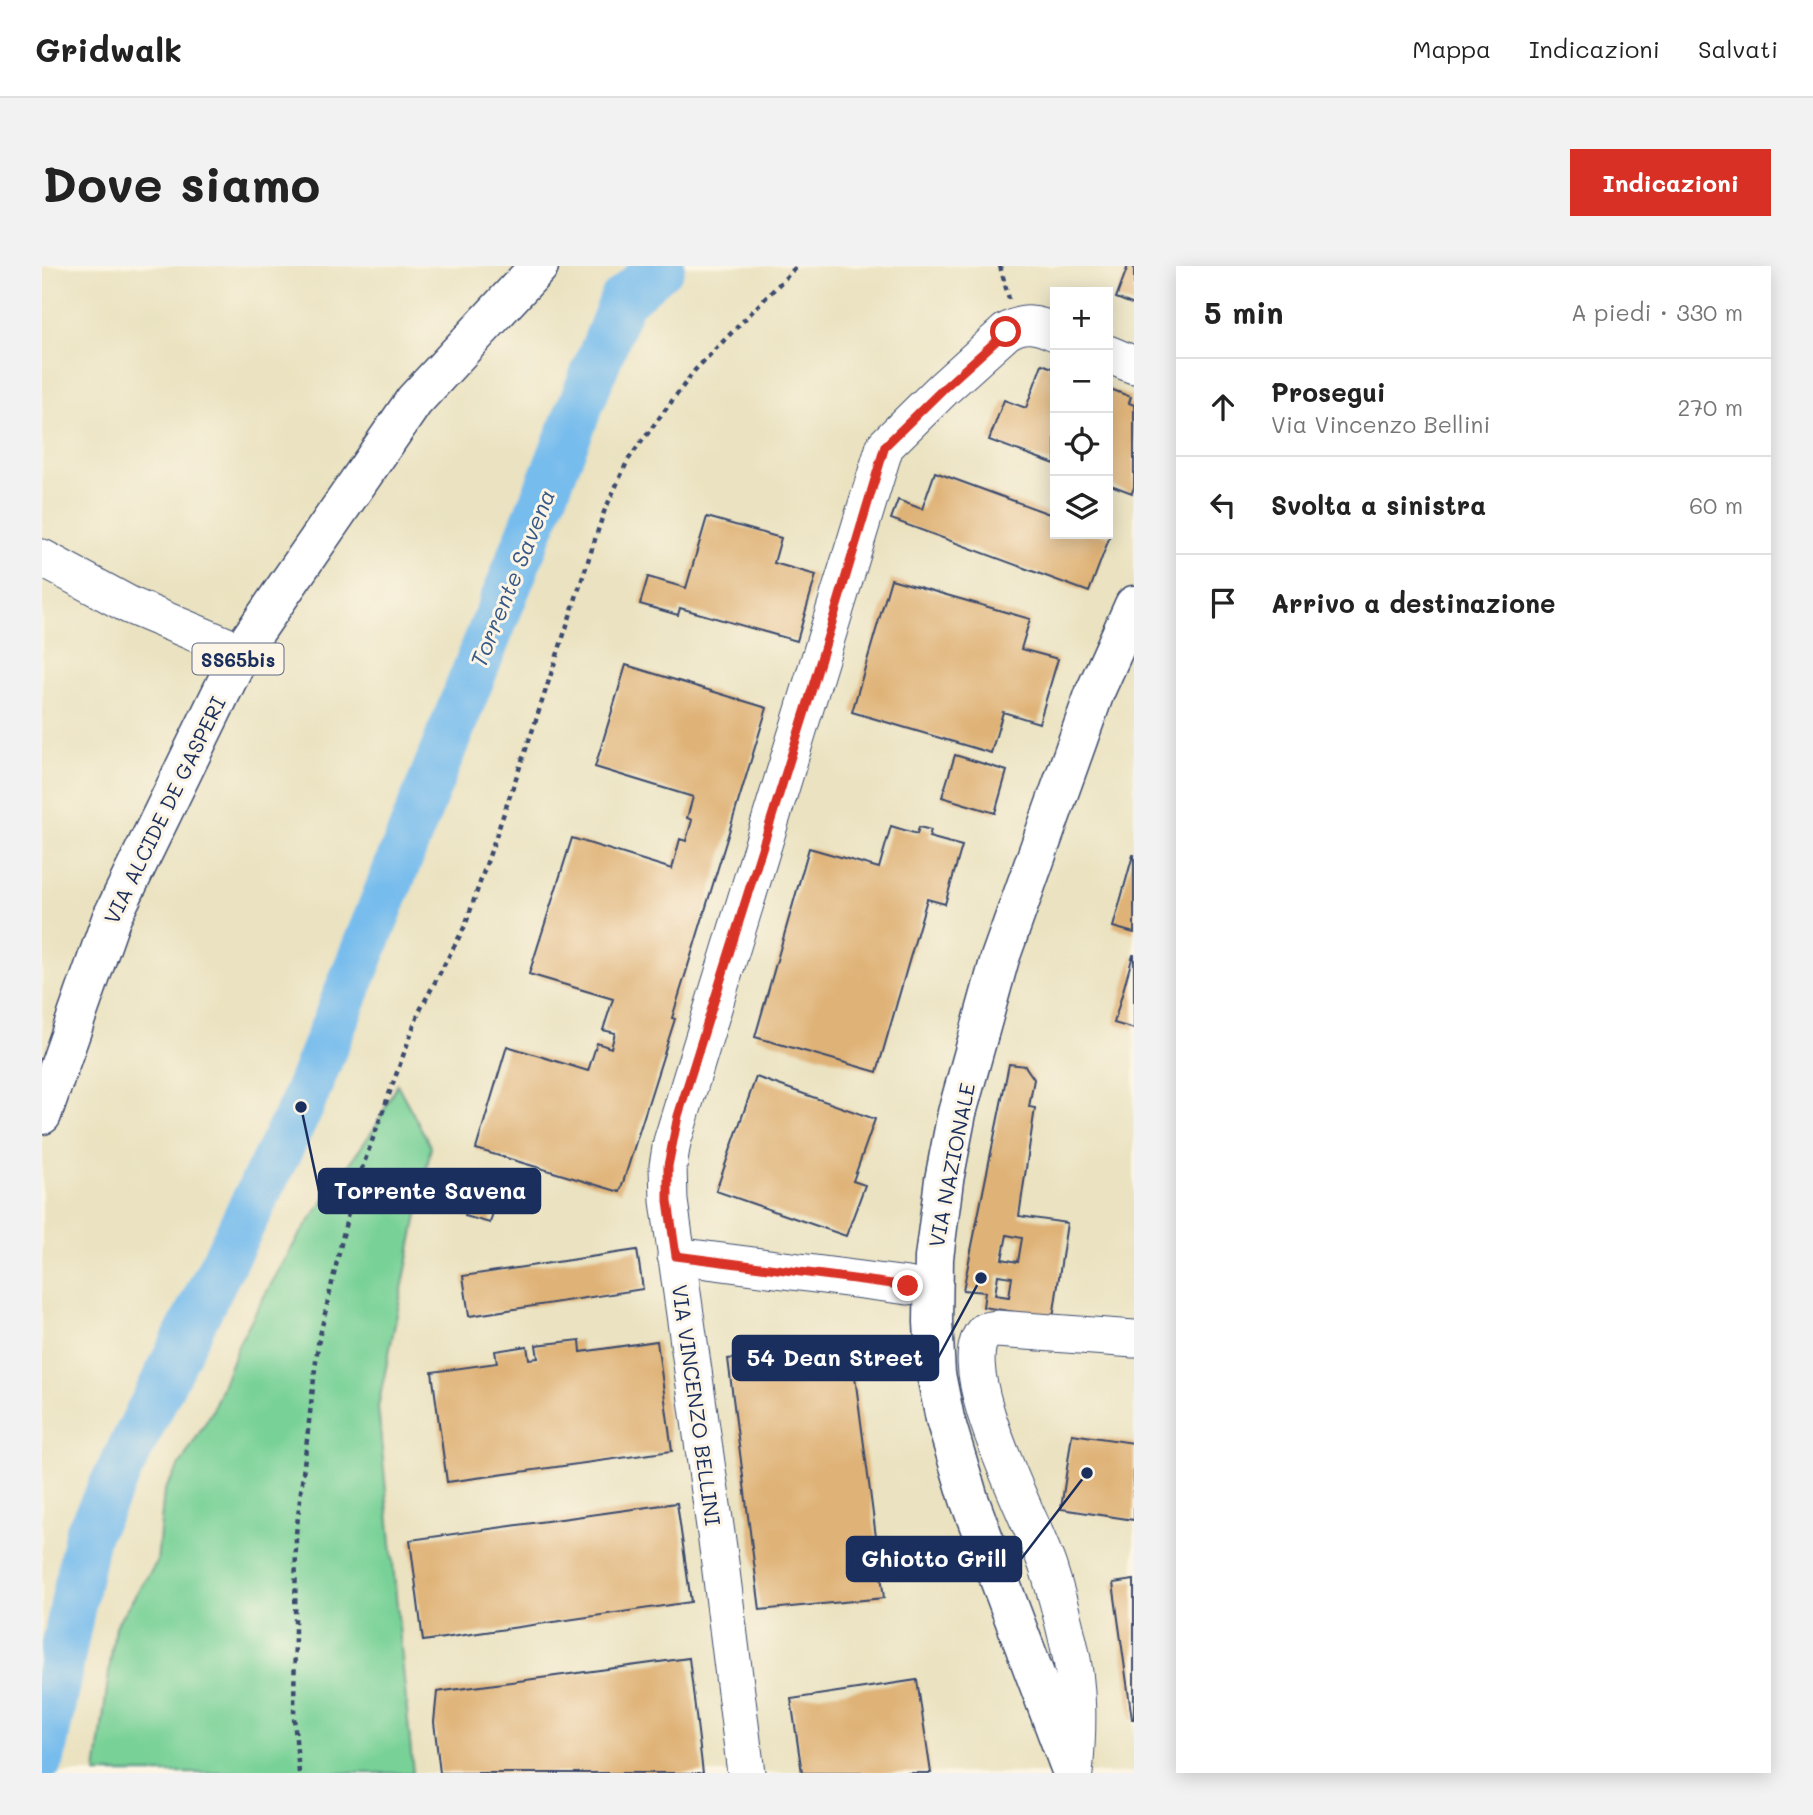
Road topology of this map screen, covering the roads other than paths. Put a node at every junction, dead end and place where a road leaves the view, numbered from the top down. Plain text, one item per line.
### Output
1 (539, 266) edge
2 (1050, 331) edge
3 (1113, 356) edge
4 (1134, 365) edge
5 (42, 558) edge
6 (1134, 604) edge
7 (242, 652) junction
8 (42, 1115) edge
9 (676, 1256) junction
10 (908, 1286) dead end
11 (1134, 1339) edge
12 (1060, 1612) junction
13 (1019, 1630) junction
14 (747, 1773) edge
15 (1073, 1773) edge

1 - 7 main road, VIA ALCIDE DE GASPERI / SS65bis
2 - 9 street, VIA VINCENZO BELLINI
3 - 4 street
5 - 7 street
6 - 13 main road, VIA NAZIONALE
7 - 8 main road, VIA ALCIDE DE GASPERI / SS65bis
9 - 10 street
9 - 14 street, VIA VINCENZO BELLINI
11 - 12 street
12 - 13 street
12 - 15 street
13 - 15 main road, VIA NAZIONALE

